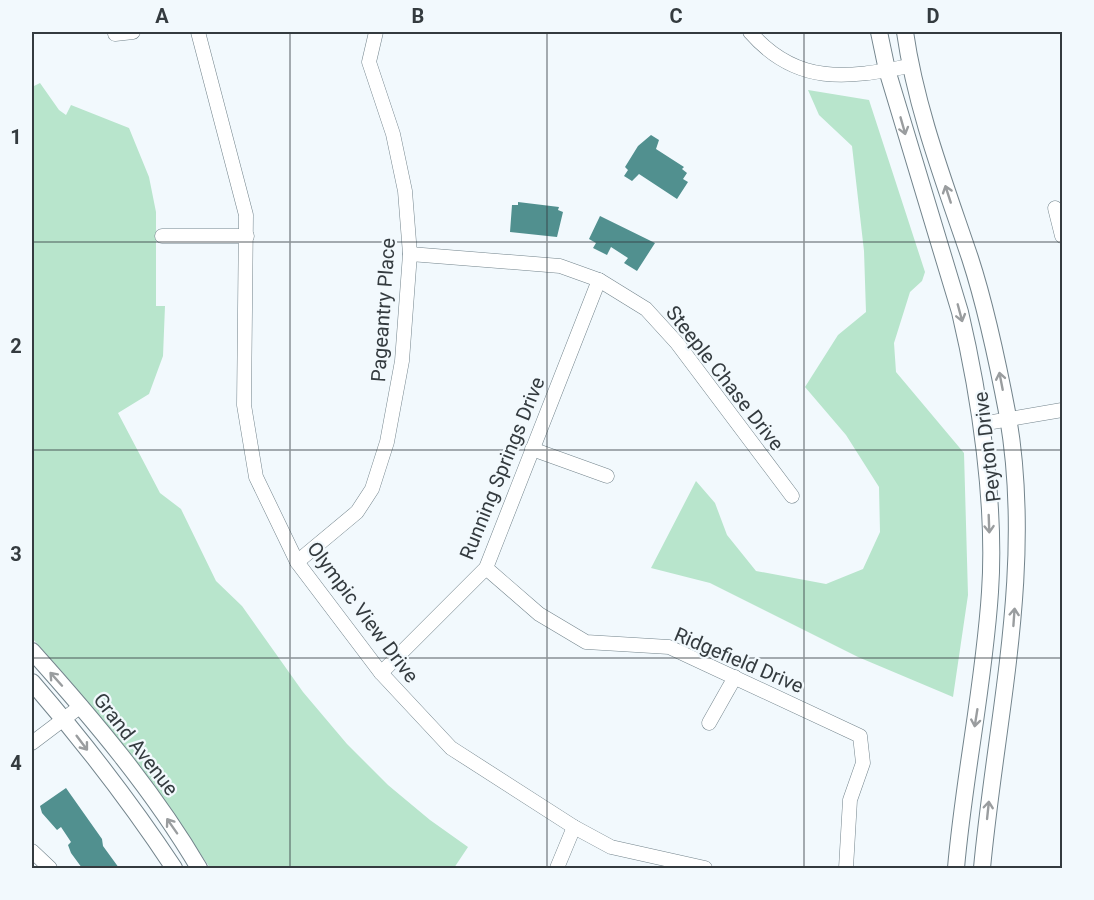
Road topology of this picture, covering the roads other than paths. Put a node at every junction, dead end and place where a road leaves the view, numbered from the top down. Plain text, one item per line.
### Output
1 (133, 32) edge
2 (198, 32) edge
3 (376, 32) edge
4 (750, 32) edge
5 (879, 32) edge
6 (905, 32) edge
7 (116, 34) dead end
8 (910, 66) junction
9 (887, 70) junction
10 (1055, 208) dead end
11 (162, 236) dead end
12 (247, 236) junction
13 (1062, 236) edge
14 (410, 254) junction
15 (599, 280) junction
16 (1062, 410) edge
17 (1008, 420) junction
18 (981, 424) junction
19 (532, 449) junction
20 (607, 476) dead end
21 (792, 496) dead end
22 (297, 562) junction
23 (486, 568) junction
24 (32, 651) edge
25 (381, 673) junction
26 (735, 677) junction
27 (32, 682) edge
28 (81, 706) junction
29 (63, 718) junction
30 (709, 723) dead end
31 (32, 743) edge
32 (574, 827) junction
33 (32, 851) edge
34 (50, 868) edge
35 (174, 868) edge
36 (199, 868) edge
37 (557, 868) edge
38 (705, 868) edge
39 (846, 868) edge
40 (956, 868) edge
41 (982, 868) edge

1 - 7 street
2 - 12 street, Olympic View Drive
3 - 14 street, Pageantry Place
4 - 9 street
5 - 9 main road, Peyton Drive
6 - 8 main road, Peyton Drive
8 - 9 street
17 -> 8 main road, Peyton Drive
9 -> 18 main road, Peyton Drive
10 - 13 street
11 - 12 street
12 - 22 street, Olympic View Drive
14 - 15 street, Steeple Chase Drive
14 - 22 street, Pageantry Place
15 - 19 street, Running Springs Drive
15 - 21 street, Steeple Chase Drive
16 - 17 street
17 - 18 street
41 -> 17 main road, Peyton Drive
18 -> 40 main road, Peyton Drive
19 - 20 street
19 - 23 street, Running Springs Drive
22 - 25 street, Olympic View Drive
23 - 25 street, Running Springs Drive
23 - 26 street, Ridgefield Drive
28 -> 24 main road, Grand Avenue
25 - 32 street, Olympic View Drive
26 - 30 street
26 - 39 street, Ridgefield Drive
27 - 29 main road
28 - 29 street
36 -> 28 main road, Grand Avenue
29 - 31 street
29 -> 35 main road
32 - 37 street
32 - 38 street, Olympic View Drive
33 - 34 street

